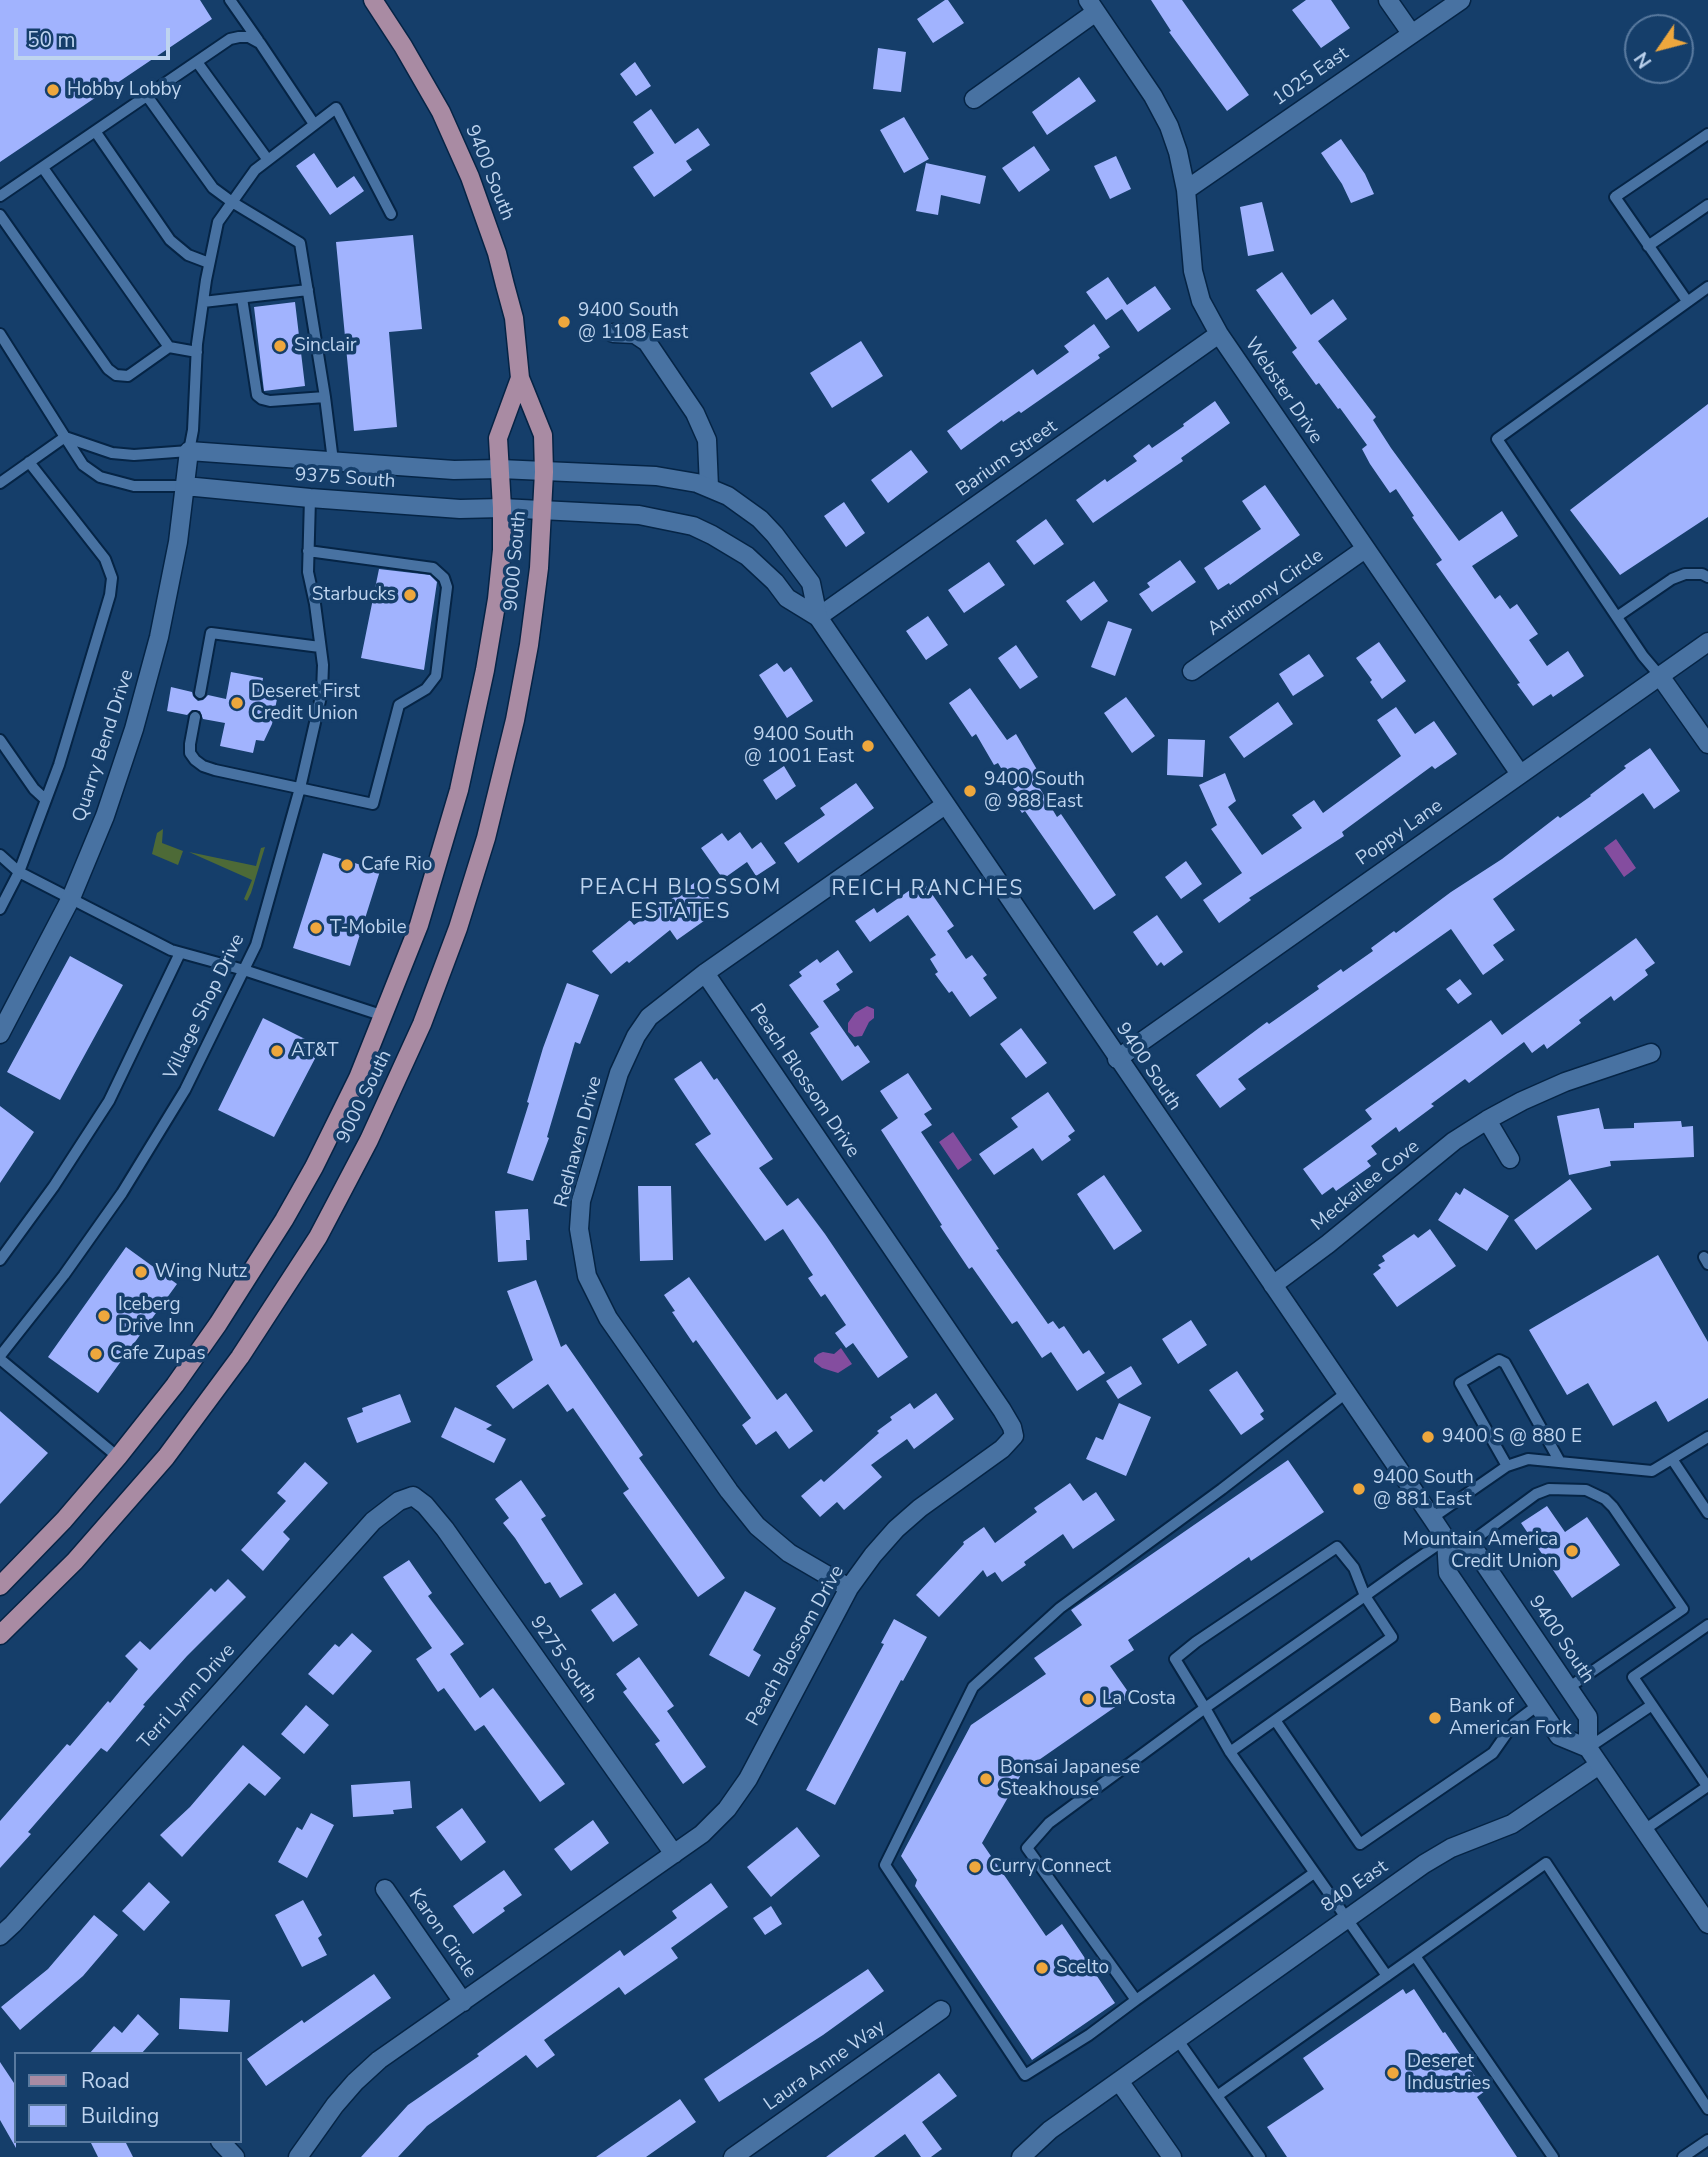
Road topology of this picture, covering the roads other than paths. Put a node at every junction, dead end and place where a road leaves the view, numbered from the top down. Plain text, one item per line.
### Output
1 (230, 0) edge
2 (373, 0) edge
3 (1388, 0) edge
4 (1461, 0) edge
5 (1092, 6) edge
6 (1411, 33) junction
7 (260, 43) junction
8 (197, 62) junction
9 (147, 96) junction
10 (974, 99) dead end
11 (314, 124) junction
12 (95, 131) junction
13 (1708, 134) edge
14 (268, 160) junction
15 (43, 167) junction
16 (1186, 190) junction
17 (0, 197) edge
18 (232, 202) junction
19 (1708, 205) edge
20 (391, 214) dead end
21 (0, 215) edge
22 (1648, 246) junction
23 (209, 263) junction
24 (1708, 287) edge
25 (308, 290) junction
26 (242, 298) junction
27 (1687, 301) junction
28 (203, 302) junction
29 (613, 333) dead end
30 (0, 334) edge
31 (1219, 334) junction
32 (169, 347) junction
33 (197, 352) junction
34 (520, 378) junction
35 (326, 397) junction
36 (65, 437) junction
37 (189, 451) junction
38 (333, 461) junction
39 (29, 463) junction
40 (500, 469) junction
41 (544, 472) junction
42 (0, 483) edge
43 (186, 486) junction
44 (709, 487) junction
45 (310, 498) junction
46 (502, 508) junction
47 (543, 509) junction
48 (1365, 549) junction
49 (308, 551) junction
50 (1708, 577) edge
51 (1618, 616) junction
52 (818, 617) junction
53 (1708, 642) edge
54 (320, 647) junction
55 (1192, 671) dead end
56 (1660, 676) junction
57 (200, 693) dead end
58 (195, 717) dead end
59 (0, 740) edge
60 (1708, 744) edge
61 (1520, 774) junction
62 (300, 788) junction
63 (46, 800) junction
64 (945, 805) junction
65 (0, 855) edge
66 (19, 872) junction
67 (71, 898) junction
68 (0, 909) edge
69 (180, 953) junction
70 (244, 970) junction
71 (705, 973) junction
72 (384, 1016) junction
73 (0, 1034) edge
74 (1651, 1053) dead end
75 (1117, 1059) junction
76 (1487, 1120) junction
77 (1510, 1159) dead end
78 (0, 1260) edge
79 (1273, 1285) junction
80 (0, 1357) edge
81 (1346, 1393) junction
82 (1708, 1437) edge
83 (118, 1457) junction
84 (1672, 1459) junction
85 (1560, 1462) junction
86 (1507, 1466) junction
87 (413, 1496) joint
88 (1708, 1513) edge
89 (1432, 1518) junction
90 (1446, 1539) junction
91 (1464, 1547) junction
92 (0, 1586) edge
93 (849, 1588) junction
94 (1365, 1596) junction
95 (1708, 1625) edge
96 (0, 1635) edge
97 (1568, 1688) junction
98 (1538, 1705) junction
99 (1652, 1705) junction
100 (1205, 1708) junction
101 (1275, 1720) junction
102 (1588, 1748) junction
103 (1230, 1752) junction
104 (1599, 1765) junction
105 (1708, 1786) edge
106 (1644, 1830) junction
107 (674, 1854) junction
108 (1314, 1873) junction
109 (385, 1889) dead end
110 (1346, 1919) junction
111 (1708, 1924) edge
112 (0, 1936) edge
113 (1415, 1956) junction
114 (1387, 1976) junction
115 (1136, 2000) junction
116 (463, 2002) junction
117 (941, 2010) dead end
118 (1177, 2039) junction
119 (1119, 2081) junction
120 (1217, 2096) junction
121 (1708, 2109) edge
122 (1708, 2140) edge
123 (222, 2143) edge
124 (235, 2157) edge
125 (298, 2157) edge
126 (733, 2157) edge
127 (1021, 2157) edge
128 (1172, 2157) edge
129 (1260, 2157) edge
130 (1553, 2157) edge
131 (1683, 2157) edge

1 - 7 lane
2 - 34 main road, 9400 South
3 - 6 street
4 - 6 street, 1025 East
5 - 10 street
5 - 16 street, Webster Drive
6 - 16 street, 1025 East
7 - 8 lane
7 - 11 lane
8 - 9 lane
8 - 14 lane
9 - 12 lane
9 - 18 lane
11 - 14 lane
11 - 20 lane
12 - 15 lane
12 - 23 lane
13 - 22 lane
14 - 18 lane
15 - 17 lane
15 - 32 lane
16 - 31 street, Webster Drive
18 - 23 lane
18 - 25 lane
19 - 22 lane
21 - 32 lane
22 - 27 lane
23 - 28 lane
24 - 27 lane
25 - 26 lane
25 - 35 lane
26 - 28 lane
26 - 35 lane
27 - 51 lane
28 - 33 lane
29 - 44 street
30 - 36 lane
31 - 48 street, Webster Drive
31 - 52 street, Barium Street
32 - 33 lane
33 - 37 lane
34 - 40 main road, 9400 South
34 - 41 main road, 9400 South
35 - 38 lane
36 - 37 lane
36 - 39 lane
36 - 43 lane
37 - 38 street, 9375 South
37 - 43 street, Quarry Bend Drive
38 - 40 street, 9375 South
39 - 42 lane
39 - 63 lane
40 - 41 street, 9400 South
40 - 46 main road, 9000 South
41 - 44 street, 9400 South
41 - 47 main road, 9000 South
43 - 45 street, 9375 South
43 - 67 street, Quarry Bend Drive
44 - 52 street, 9400 South
45 - 46 street, 9375 South
45 - 49 lane, Village Shop Drive
46 - 47 street, 9400 South
46 - 72 main road, 9000 South
47 - 52 street, 9400 South
47 - 96 main road, 9000 South
48 - 55 street, Antimony Circle
48 - 61 street, Webster Drive
49 - 54 lane, Village Shop Drive
49 - 62 lane
50 - 51 lane
51 - 56 lane
52 - 64 street, 9400 South
53 - 56 street, Poppy Lane
54 - 57 lane
54 - 62 lane, Village Shop Drive
56 - 60 street
56 - 61 street, Poppy Lane
58 - 62 lane
59 - 63 lane
61 - 75 street, Poppy Lane
62 - 70 lane, Village Shop Drive
63 - 66 lane
64 - 71 street, Redhaven Drive
64 - 75 street, 9400 South
65 - 66 lane
66 - 67 lane
66 - 68 lane
67 - 69 lane
67 - 73 street, Quarry Bend Drive
69 - 70 lane
69 - 78 lane
70 - 72 lane
70 - 80 lane, Village Shop Drive
71 - 93 street, Redhaven Drive
71 - 93 street, Peach Blossom Drive
72 - 83 main road, 9000 South
74 - 76 street, Meckailee Cove
75 - 79 street, 9400 South
76 - 77 street
76 - 79 street, Meckailee Cove
79 - 81 street, 9400 South
80 - 83 lane
81 - 89 street, 9400 South
81 - 115 lane
82 - 84 lane
83 - 92 main road, 9000 South
84 - 85 lane
84 - 88 lane
85 - 86 lane
85 - 86 lane
86 - 89 lane
87 - 107 street, 9275 South
87 - 112 street, Terri Lynn Drive
89 - 90 street, 9400 South
90 - 91 street, 9400 South
90 - 94 lane
90 - 98 street, 9400 South
91 - 97 street, 9400 South
91 - 97 lane
93 - 107 street, Peach Blossom Drive
94 - 100 lane
94 - 100 lane
94 - 101 lane
95 - 99 lane
97 - 102 street, 9400 South
98 - 101 lane
98 - 102 street, 9400 South
99 - 102 lane
99 - 105 lane
100 - 103 lane
100 - 115 lane
101 - 103 lane
102 - 104 street, 9400 South
103 - 108 lane
104 - 106 street, 9400 South
104 - 110 street, 840 East
105 - 106 lane
106 - 111 street, 9400 South
107 - 116 street, Peach Blossom Drive
108 - 110 lane
108 - 115 lane
109 - 116 street, Karon Circle
110 - 114 lane
110 - 118 street, 840 East
113 - 114 lane
113 - 121 lane
113 - 130 lane
114 - 120 lane
116 - 125 street, Peach Blossom Drive
117 - 126 street, Laura Anne Way
118 - 119 street, 840 East
118 - 120 lane
119 - 127 street, 840 East
119 - 128 street
120 - 129 lane
122 - 131 lane
123 - 124 street

